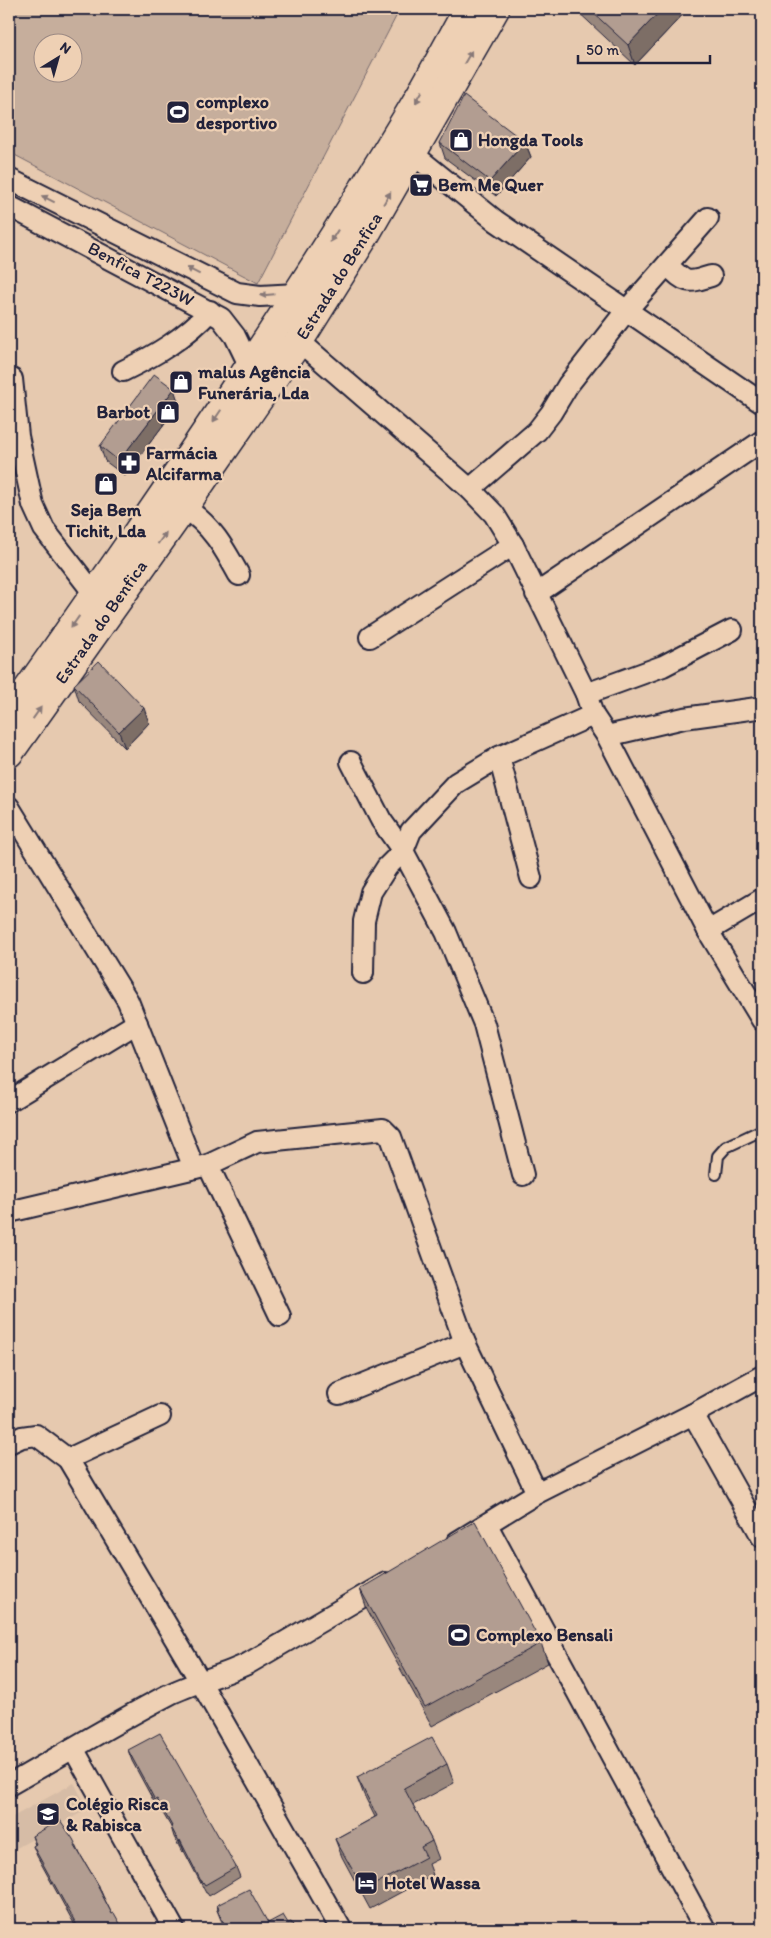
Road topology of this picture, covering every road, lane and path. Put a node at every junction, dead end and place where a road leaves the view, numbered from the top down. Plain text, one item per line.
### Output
1 (468, 9) edge
2 (495, 9) edge
3 (413, 154) junction
4 (9, 179) edge
5 (9, 206) edge
6 (708, 218) dead end
7 (667, 265) junction
8 (712, 276) dead end
9 (297, 294) junction
10 (210, 311) junction
11 (626, 311) junction
12 (299, 340) junction
13 (250, 367) junction
14 (123, 371) dead end
15 (12, 379) dead end
16 (762, 403) edge
17 (762, 441) edge
18 (470, 489) junction
19 (184, 507) junction
20 (513, 545) junction
21 (239, 575) dead end
22 (536, 594) junction
23 (95, 595) junction
24 (732, 630) dead end
25 (370, 637) dead end
26 (586, 694) junction
27 (757, 708) dead end
28 (593, 715) junction
29 (9, 716) edge
30 (607, 736) junction
31 (9, 753) edge
32 (499, 757) junction
33 (351, 762) dead end
34 (9, 807) edge
35 (403, 851) junction
36 (531, 878) dead end
37 (762, 899) edge
38 (708, 931) junction
39 (363, 973) dead end
40 (762, 1020) edge
41 (137, 1023) junction
42 (9, 1101) edge
43 (762, 1130) edge
44 (201, 1166) junction
45 (716, 1174) dead end
46 (522, 1175) dead end
47 (9, 1212) edge
48 (280, 1316) dead end
49 (465, 1343) junction
50 (762, 1376) edge
51 (339, 1394) dead end
52 (693, 1414) junction
53 (160, 1416) dead end
54 (9, 1443) edge
55 (68, 1459) junction
56 (538, 1493) junction
57 (487, 1525) junction
58 (762, 1537) edge
59 (444, 1550) edge
60 (402, 1574) edge
61 (200, 1682) junction
62 (73, 1748) junction
63 (9, 1785) edge
64 (174, 1929) edge
65 (341, 1929) edge
66 (705, 1929) edge

1 -> 9 highway, Estrada do Benfica
3 -> 2 highway, Estrada do Benfica
3 - 11 street
12 -> 3 highway, Estrada do Benfica
9 -> 4 street
5 - 10 street, Benfica T223W
6 - 7 street
7 - 8 street
7 - 11 street
9 - 13 highway, Estrada do Benfica
10 - 13 street, Benfica T223W
10 - 14 street
11 - 16 street
11 - 18 street
12 - 18 street
12 - 19 highway, Estrada do Benfica
13 -> 23 highway, Estrada do Benfica
15 - 23 street
17 - 22 street
18 - 20 street
19 - 21 street
31 -> 19 highway, Estrada do Benfica
20 - 22 street
20 - 25 street
22 - 26 street
23 -> 29 highway, Estrada do Benfica
24 - 26 street
26 - 28 street
27 - 30 street
28 - 30 street
28 - 32 street
30 - 38 street
32 - 35 street
32 - 36 street
33 - 35 street
34 - 41 street
35 - 39 street
35 - 46 street
37 - 38 street
38 - 40 street
41 - 42 street
41 - 44 street
43 - 45 lane
44 - 47 street
44 - 48 street
44 - 49 street
49 - 51 street
49 - 56 street
50 - 52 street
52 - 56 street
52 - 58 street
53 - 55 street
54 - 55 street
55 - 61 street
56 - 57 street
57 - 59 street
57 - 66 street
60 - 61 street
61 - 62 street
61 - 65 street
62 - 63 street
62 - 64 street

